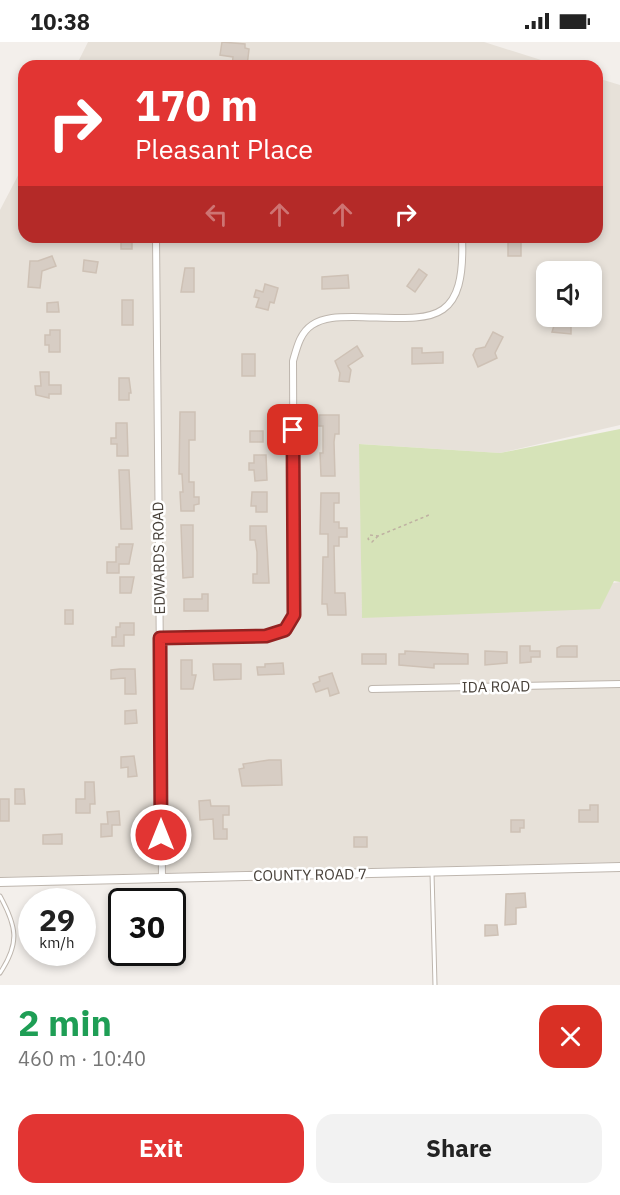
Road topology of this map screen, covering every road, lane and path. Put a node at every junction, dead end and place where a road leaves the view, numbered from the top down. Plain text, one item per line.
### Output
1 (156, 243) edge
2 (462, 243) edge
3 (429, 515) dead end
4 (378, 536) dead end
5 (160, 638) junction
6 (620, 684) edge
7 (372, 689) dead end
8 (620, 867) edge
9 (432, 872) junction
10 (162, 878) junction
11 (0, 882) edge
12 (0, 896) edge
13 (0, 973) edge
14 (435, 985) edge

1 - 5 street, EDWARDS ROAD
2 - 5 street
3 - 4 path
5 - 10 street, EDWARDS ROAD
6 - 7 street, IDA ROAD
8 - 9 street, COUNTY ROAD 7
9 - 10 street, COUNTY ROAD 7
9 - 14 lane
10 - 11 street, COUNTY ROAD 7
12 - 13 lane

